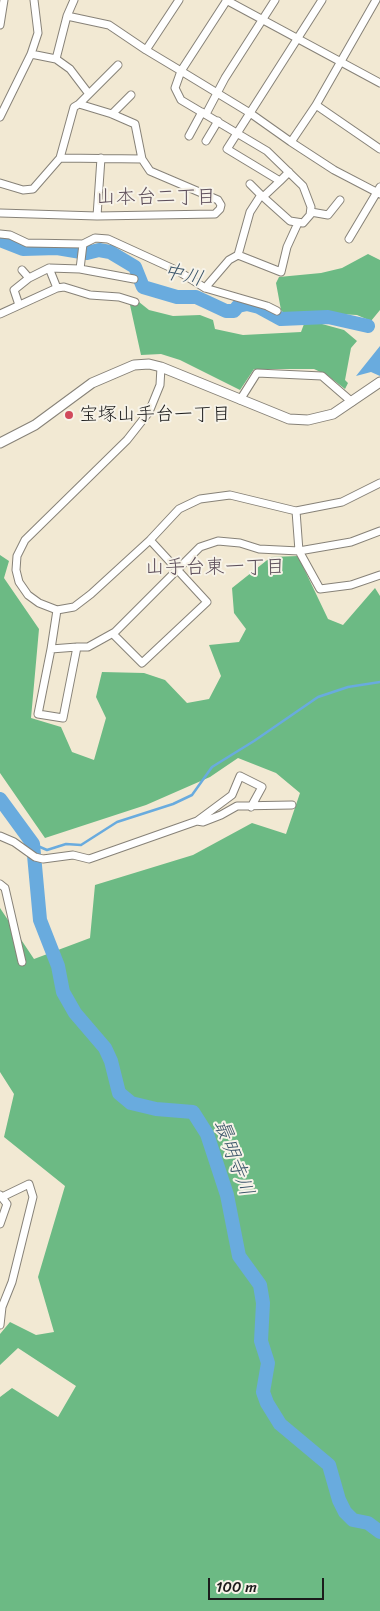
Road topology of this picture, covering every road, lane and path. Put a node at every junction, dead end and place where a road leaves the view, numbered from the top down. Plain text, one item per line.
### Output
1 (4, 0) edge
2 (34, 0) edge
3 (74, 0) edge
4 (179, 0) edge
5 (227, 0) edge
6 (275, 0) edge
7 (322, 0) edge
8 (377, 1) edge
9 (67, 16) junction
10 (262, 20) junction
11 (0, 25) edge
12 (298, 38) junction
13 (146, 50) junction
14 (31, 54) junction
15 (56, 59) junction
16 (342, 62) junction
17 (118, 65) dead end
18 (181, 71) junction
19 (380, 83) edge
20 (89, 94) junction
21 (217, 94) junction
22 (131, 95) dead end
23 (79, 104) junction
24 (316, 105) junction
25 (204, 113) junction
26 (250, 113) junction
27 (112, 114) junction
28 (0, 117) edge
29 (218, 121) junction
30 (237, 132) junction
31 (189, 136) dead end
32 (206, 141) dead end
33 (291, 142) junction
34 (380, 149) edge
35 (60, 158) junction
36 (101, 158) junction
37 (142, 159) junction
38 (289, 172) junction
39 (280, 181) junction
40 (0, 183) edge
41 (250, 184) dead end
42 (379, 191) edge
43 (262, 196) junction
44 (340, 200) dead end
45 (311, 212) junction
46 (0, 213) edge
47 (97, 216) junction
48 (298, 223) junction
49 (0, 234) edge
50 (349, 239) dead end
51 (83, 244) junction
52 (238, 255) junction
53 (49, 268) junction
54 (80, 269) junction
55 (22, 270) dead end
56 (29, 278) junction
57 (134, 278) dead end
58 (57, 288) junction
59 (205, 288) junction
60 (135, 302) dead end
61 (19, 305) junction
62 (277, 312) dead end
63 (0, 314) edge
64 (161, 367) junction
65 (380, 382) edge
66 (240, 400) junction
67 (352, 402) junction
68 (0, 443) edge
69 (380, 483) edge
70 (296, 511) junction
71 (380, 531) edge
72 (150, 540) junction
73 (299, 551) junction
74 (178, 570) junction
75 (380, 575) edge
76 (57, 610) junction
77 (112, 634) junction
78 (77, 647) junction
79 (51, 649) junction
80 (292, 805) dead end
81 (251, 807) junction
82 (197, 821) junction
83 (0, 836) edge
84 (0, 884) edge
85 (22, 962) dead end
86 (1, 1196) edge
87 (0, 1224) edge
88 (1, 1307) edge
89 (0, 1325) edge

1 - 11 street
2 - 14 street
3 - 9 street
4 - 13 street
5 - 10 street
5 - 18 street
6 - 10 street
7 - 12 street
8 - 16 street
9 - 13 street
9 - 15 street
10 - 12 street
10 - 21 street
12 - 16 street
12 - 26 street
13 - 18 street
14 - 15 street
14 - 28 street
15 - 20 street
16 - 19 street
16 - 24 street
17 - 20 street
18 - 21 street
18 - 25 street
20 - 23 street
21 - 25 street
21 - 26 street
22 - 27 street
23 - 27 street
23 - 35 street
24 - 33 street
24 - 34 street
25 - 29 street
25 - 31 street
26 - 30 street
26 - 33 street
27 - 37 street
29 - 30 street
29 - 32 street
30 - 38 street
30 - 39 street
33 - 42 street
35 - 36 street
35 - 40 street
36 - 37 street
36 - 47 street
37 - 47 street
38 - 39 street
38 - 45 street
39 - 43 street
41 - 43 street
42 - 50 street
43 - 48 street
43 - 52 street
44 - 45 street
45 - 48 street
46 - 47 street
48 - 52 street
49 - 51 street
51 - 54 street
51 - 59 street
52 - 59 street
53 - 54 street
53 - 56 street
53 - 58 street
54 - 57 street
55 - 56 street
56 - 61 street
58 - 60 street
58 - 61 street
59 - 62 street
61 - 63 street
64 - 66 street
64 - 68 street
64 - 76 street
65 - 67 street
66 - 67 street
66 - 67 street
69 - 70 street
70 - 72 street
70 - 73 street
71 - 73 street
72 - 74 street
72 - 76 street
73 - 74 street
73 - 75 street
74 - 77 street
74 - 77 street
76 - 79 street
77 - 78 street
78 - 79 street
78 - 79 street
80 - 81 street
81 - 82 street
81 - 82 street
82 - 83 street
84 - 85 street
86 - 87 street
86 - 88 street
88 - 89 street

